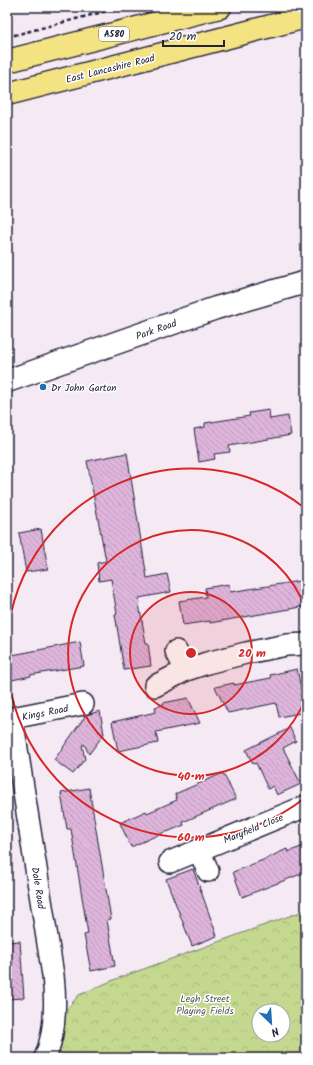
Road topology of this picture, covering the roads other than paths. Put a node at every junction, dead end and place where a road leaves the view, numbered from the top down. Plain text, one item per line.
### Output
1 (220, 7) edge
2 (306, 18) edge
3 (7, 61) edge
4 (7, 94) edge
5 (306, 282) edge
6 (7, 381) edge
7 (306, 644) edge
8 (176, 651) dead end
9 (186, 670) junction
10 (155, 686) dead end
11 (83, 704) dead end
12 (10, 719) edge
13 (306, 806) edge
14 (199, 850) junction
15 (170, 862) dead end
16 (208, 870) dead end
17 (45, 1058) edge

1 - 3 highway, A580
2 - 4 highway, East Lancashire Road
5 - 6 street, Park Road
7 - 9 street
8 - 9 street
9 - 10 street
11 - 12 street, Kings Road
12 - 17 street, Dale Road
13 - 14 street, Maryfield Close
14 - 15 street, Maryfield Close
14 - 16 street

